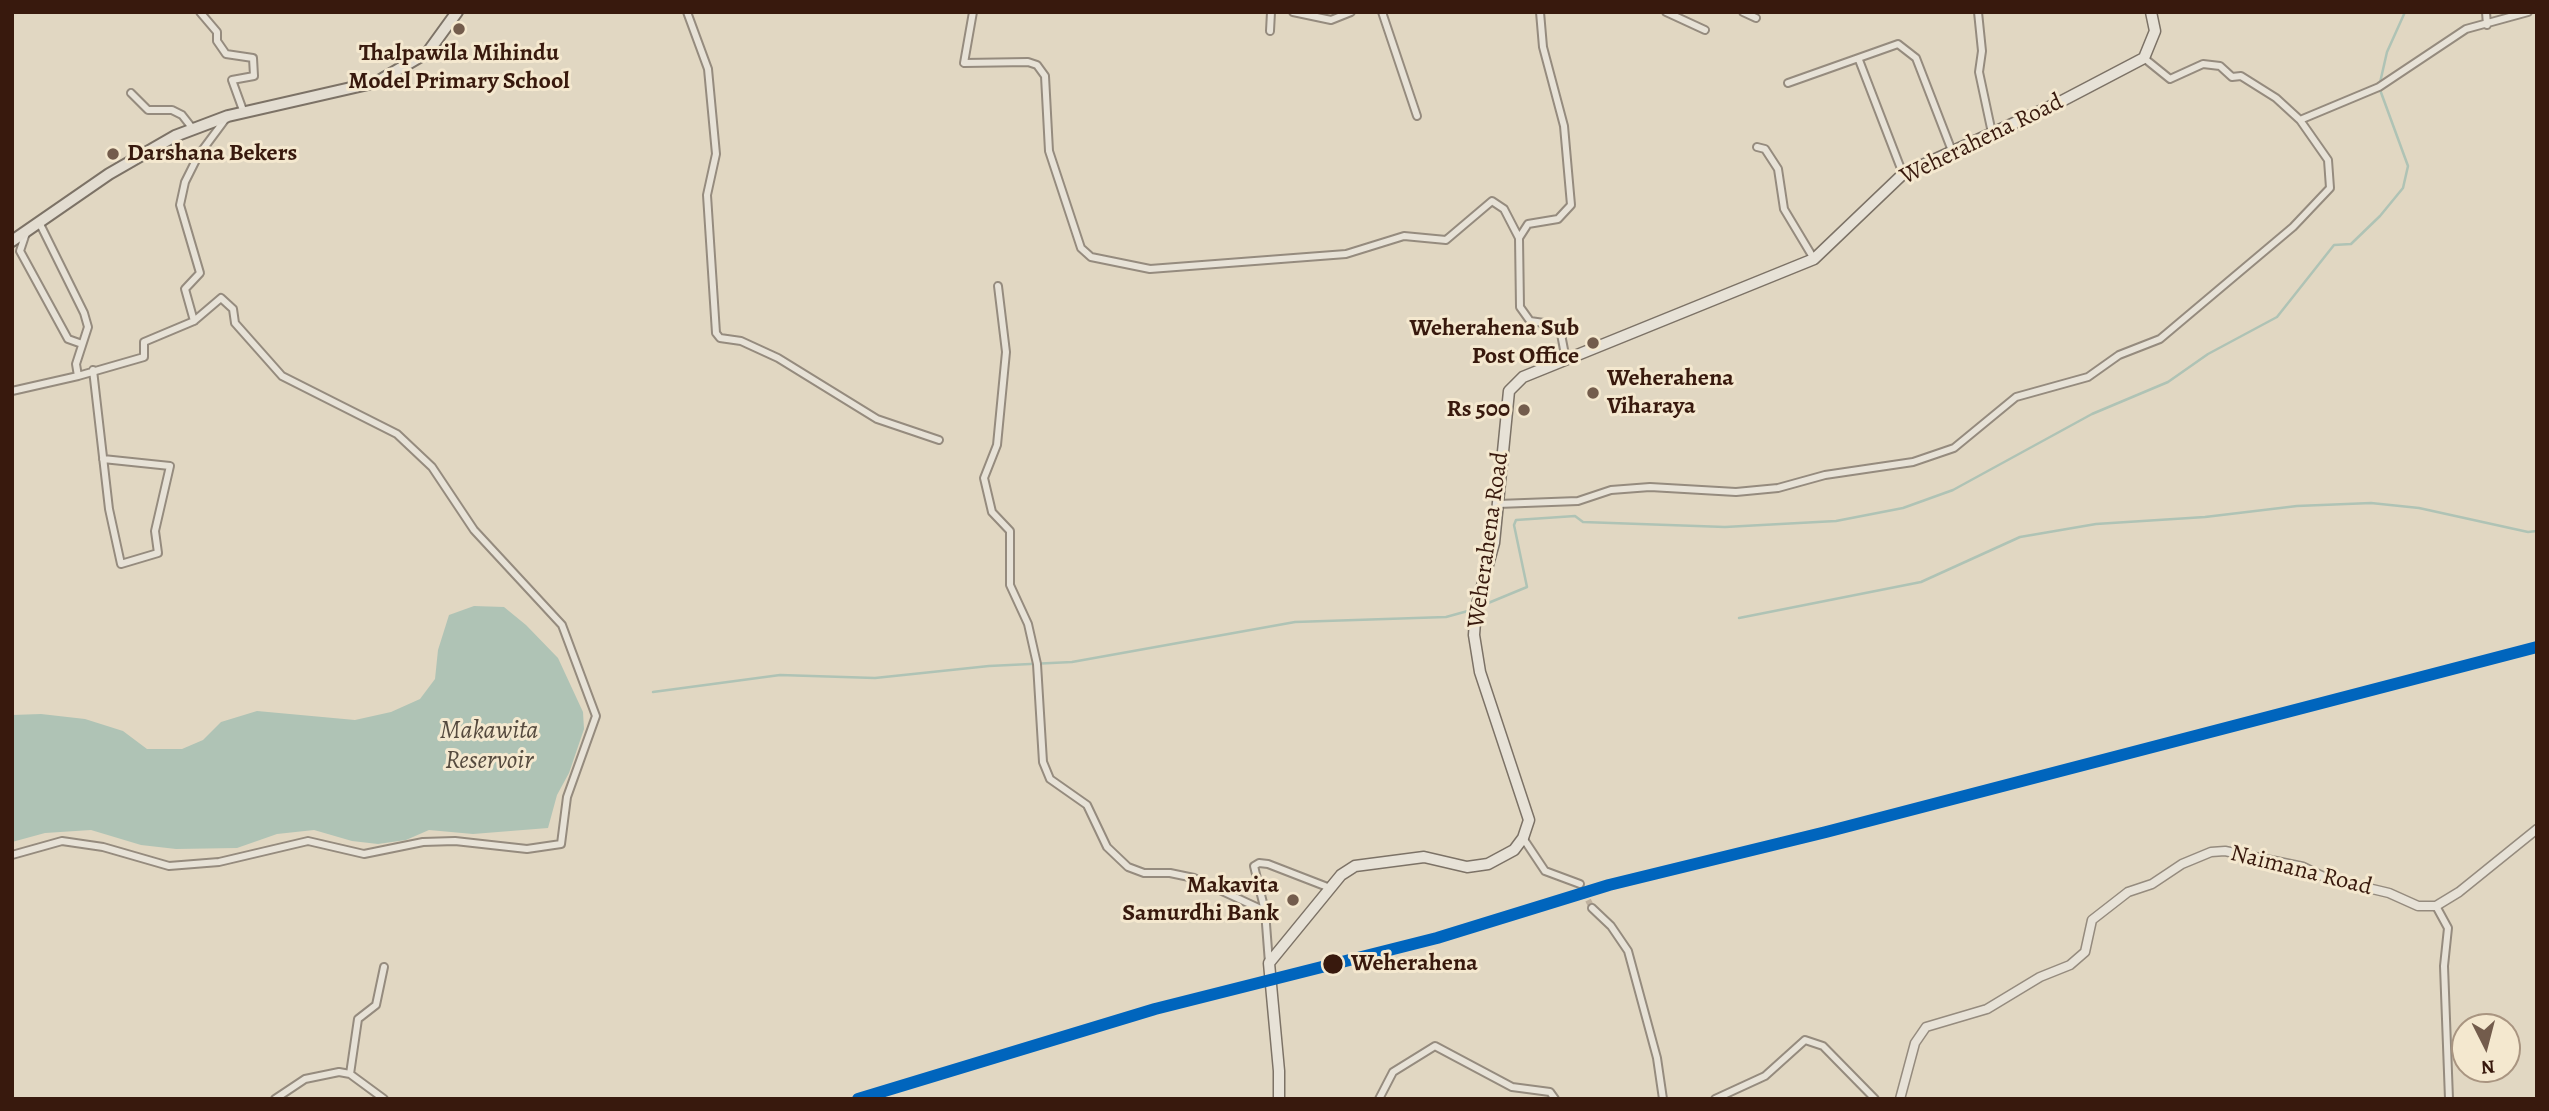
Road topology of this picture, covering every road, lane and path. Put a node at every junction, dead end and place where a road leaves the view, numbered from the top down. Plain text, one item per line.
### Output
1 (200, 12) edge
2 (457, 12) edge
3 (687, 12) edge
4 (973, 12) edge
5 (1271, 12) edge
6 (1293, 12) edge
7 (1351, 12) edge
8 (1382, 12) edge
9 (1540, 12) edge
10 (1666, 12) edge
11 (1743, 12) edge
12 (1978, 12) edge
13 (2151, 12) edge
14 (2486, 12) edge
15 (2528, 12) edge
16 (1756, 18) dead end
17 (2487, 25) junction
18 (1705, 30) dead end
19 (1270, 31) dead end
20 (2144, 58) junction
21 (1859, 60) junction
22 (1788, 83) dead end
23 (131, 93) dead end
24 (244, 113) junction
25 (228, 116) junction
26 (1417, 116) dead end
27 (2300, 120) junction
28 (194, 129) junction
29 (1992, 133) junction
30 (1757, 147) dead end
31 (1952, 151) junction
32 (1903, 174) junction
33 (39, 222) junction
34 (27, 231) junction
35 (1519, 238) junction
36 (12, 241) edge
37 (1814, 259) junction
38 (998, 286) dead end
39 (194, 321) junction
40 (82, 344) junction
41 (1566, 360) junction
42 (93, 370) junction
43 (78, 376) junction
44 (12, 391) edge
45 (939, 440) dead end
46 (103, 458) junction
47 (1498, 504) junction
48 (2537, 829) edge
49 (1523, 838) junction
50 (12, 855) edge
51 (1580, 884) tunnel mouth
52 (1329, 888) junction
53 (2436, 906) junction
54 (1592, 908) tunnel mouth
55 (1265, 911) junction
56 (1269, 963) junction
57 (384, 967) dead end
58 (350, 1074) junction
59 (275, 1099) edge
60 (384, 1099) edge
61 (1279, 1099) edge
62 (1379, 1099) edge
63 (1555, 1099) edge
64 (1663, 1099) edge
65 (1715, 1099) edge
66 (1875, 1099) edge
67 (1900, 1099) edge
68 (2449, 1099) edge

1 - 24 street
2 - 24 main road
3 - 45 street
4 - 35 street
5 - 19 street
6 - 7 street
8 - 26 street
9 - 35 street
10 - 18 street
11 - 16 street
12 - 29 street
13 - 20 main road
14 - 17 street
15 - 17 street
17 - 27 street
20 - 27 street
20 - 29 main road, Weherahena Road
21 - 22 street
21 - 31 street
21 - 32 street
23 - 28 street
24 - 25 main road
25 - 28 main road
25 - 39 street
27 - 47 street
28 - 33 main road
29 - 31 main road, Weherahena Road
30 - 37 street
31 - 32 main road, Weherahena Road
32 - 37 main road, Weherahena Road
33 - 34 main road
33 - 40 street
34 - 36 main road
34 - 40 street
35 - 41 street
37 - 41 main road, Weherahena Road
38 - 55 street
39 - 42 street
39 - 50 street
40 - 43 street
41 - 47 main road, Weherahena Road
42 - 43 street
42 - 46 street
43 - 44 street
46 - 46 street
47 - 49 main road, Weherahena Road
48 - 53 street
49 - 51 street
49 - 52 main road
52 - 55 street
52 - 56 main road
53 - 67 street, Naimana Road
53 - 68 street
54 - 64 street
55 - 56 street
56 - 61 main road
57 - 58 street
58 - 59 street
58 - 60 street
62 - 63 street
65 - 66 street

